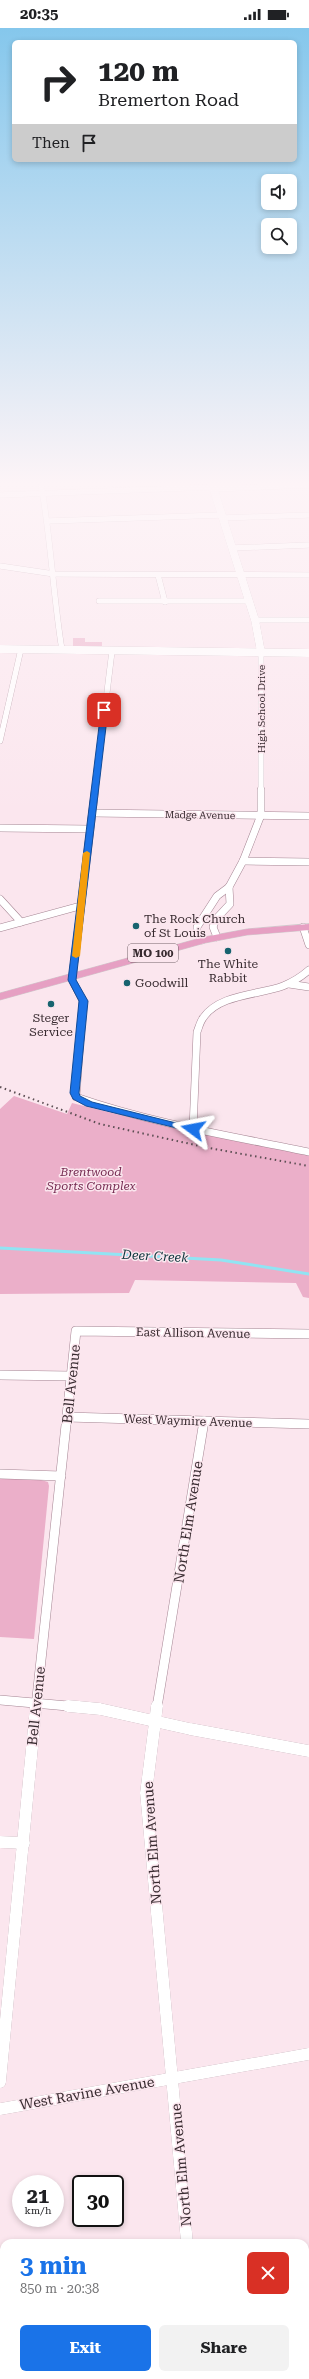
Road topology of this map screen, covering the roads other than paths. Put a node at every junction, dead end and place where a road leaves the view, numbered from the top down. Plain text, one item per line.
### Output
1 (55, 594) edge
2 (163, 594) edge
3 (247, 594) edge
4 (99, 601) dead end
5 (165, 602) junction
6 (249, 602) junction
7 (255, 620) junction
8 (309, 620) edge
9 (0, 649) edge
10 (21, 649) junction
11 (62, 650) junction
12 (112, 650) junction
13 (262, 652) junction
14 (309, 653) edge
15 (0, 740) edge
16 (92, 813) junction
17 (261, 815) junction
18 (309, 816) edge
19 (0, 828) edge
20 (90, 829) junction
21 (243, 861) junction
22 (309, 862) edge
23 (229, 887) junction
24 (0, 899) edge
25 (80, 906) junction
26 (21, 922) junction
27 (306, 927) edge
28 (0, 928) edge
29 (217, 937) junction
30 (202, 940) junction
31 (309, 945) edge
32 (309, 970) edge
33 (74, 976) junction
34 (289, 984) junction
35 (309, 987) edge
36 (0, 997) edge
37 (193, 1129) junction
38 (309, 1152) edge
39 (76, 1331) joint
40 (309, 1334) edge
41 (0, 1375) edge
42 (71, 1376) junction
43 (67, 1417) junction
44 (204, 1421) junction
45 (309, 1424) edge
46 (0, 1474) edge
47 (60, 1476) junction
48 (0, 1700) edge
49 (36, 1702) junction
50 (155, 1721) junction
51 (309, 1751) edge
52 (0, 1842) edge
53 (24, 1843) junction
54 (4, 1985) edge
55 (309, 2054) edge
56 (173, 2078) junction
57 (0, 2082) edge
58 (0, 2109) edge
59 (187, 2239) edge

1 - 11 street
2 - 5 street
3 - 6 street, High School Drive
4 - 5 street
5 - 6 street
6 - 7 street, High School Drive
7 - 8 street
7 - 13 street, High School Drive
9 - 10 street
10 - 11 street
10 - 15 street
11 - 12 street
12 - 13 street
12 - 16 street
13 - 14 street
13 - 17 street, High School Drive
16 - 17 street, Madge Avenue
16 - 20 street
17 - 18 street, Madge Avenue
17 - 21 street, High School Drive
19 - 20 street
20 - 25 street
21 - 22 street
21 - 23 street, High School Drive
23 - 29 street, High School Drive
23 - 30 street, High School Drive
24 - 26 street
25 - 26 street
25 - 33 street
26 - 28 street
27 - 29 main road, MO 100
27 - 31 street
29 - 30 main road, MO 100
30 - 33 main road, MO 100
32 - 34 street
33 - 36 main road, MO 100
33 - 37 street
34 - 35 street
34 - 37 street
37 - 38 street
39 - 40 street, East Allison Avenue
39 - 42 street, Bell Avenue
41 - 42 street
42 - 43 street, Bell Avenue
43 - 44 street, West Waymire Avenue
43 - 47 street, Bell Avenue
44 - 45 street, West Waymire Avenue
44 - 50 street, North Elm Avenue
46 - 47 street
47 - 49 street, Bell Avenue
48 - 49 street
49 - 50 street
49 - 53 street, Bell Avenue
50 - 51 street
50 - 56 street, North Elm Avenue
52 - 53 street
53 - 54 street, Bell Avenue
54 - 57 street, Bell Avenue
55 - 56 street, West Ravine Avenue
56 - 58 street, West Ravine Avenue
56 - 59 street, North Elm Avenue

